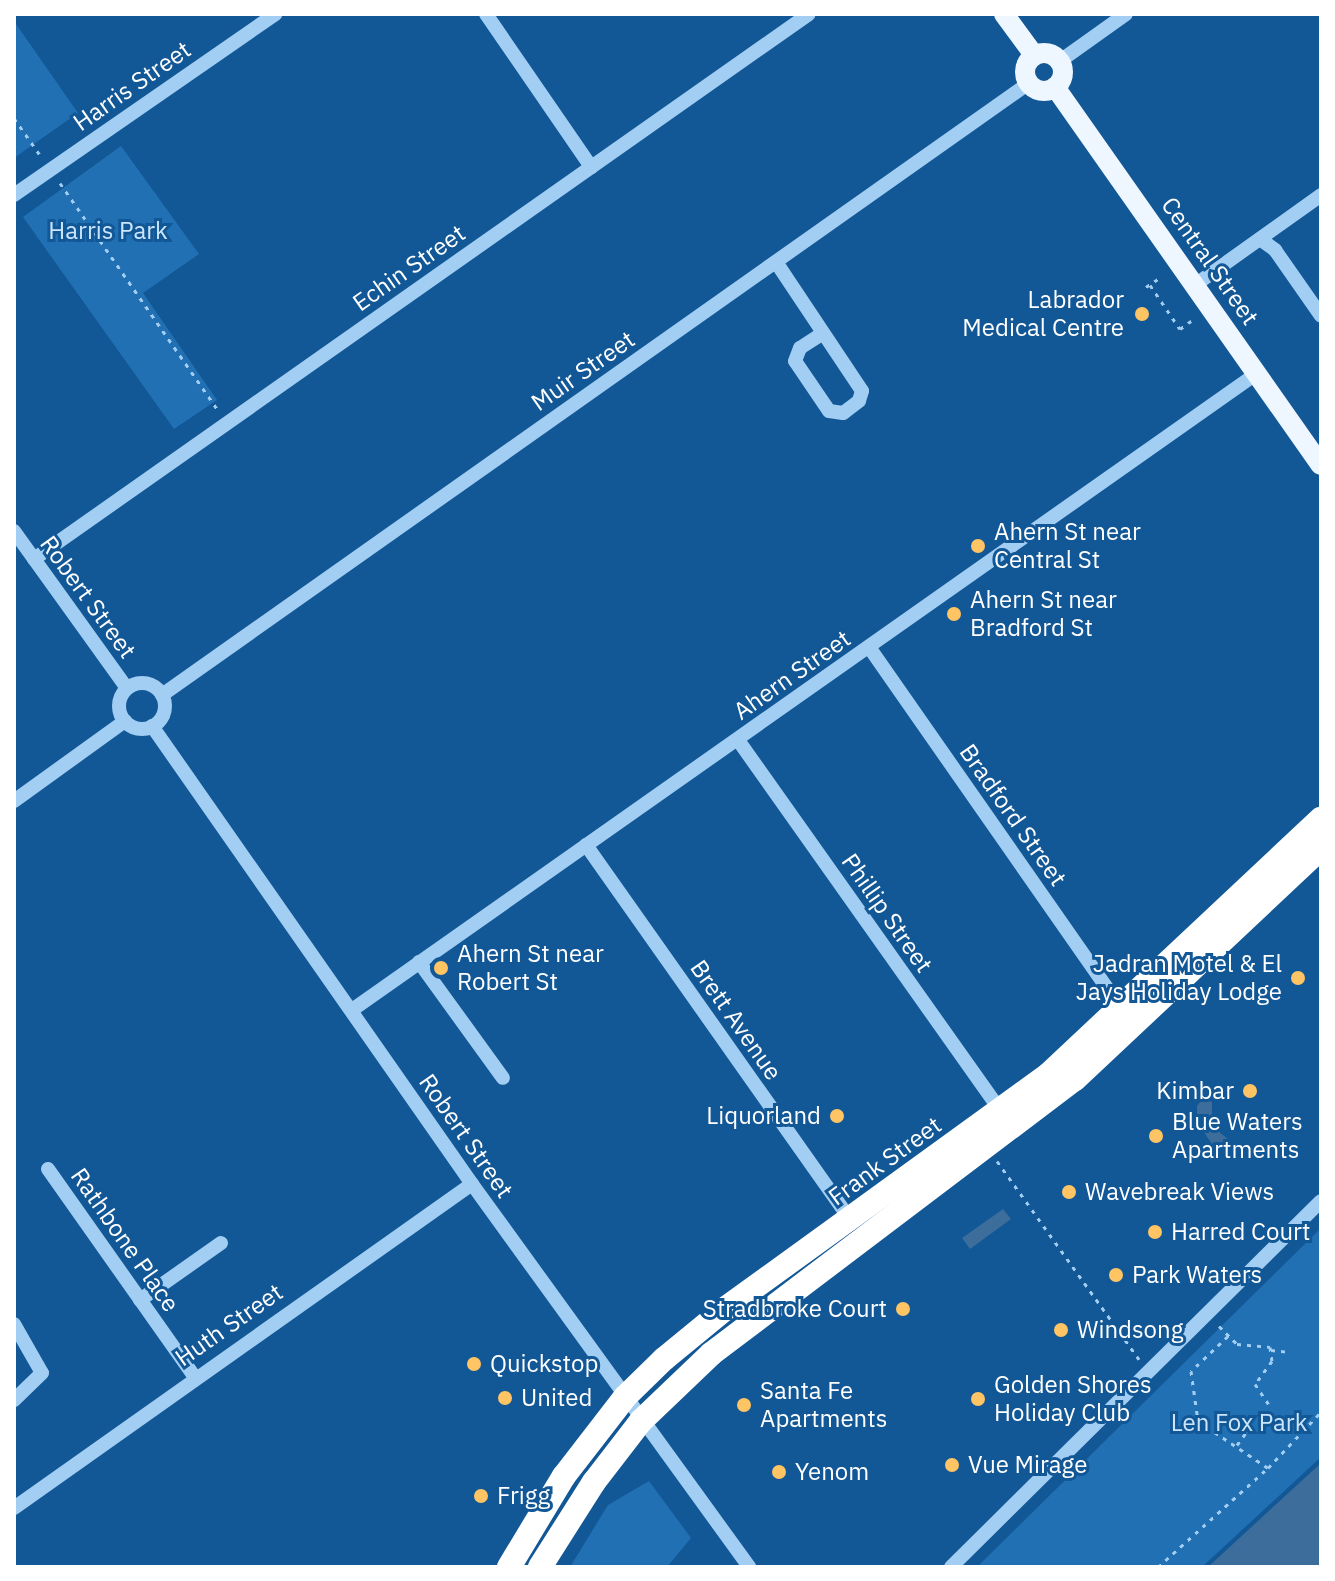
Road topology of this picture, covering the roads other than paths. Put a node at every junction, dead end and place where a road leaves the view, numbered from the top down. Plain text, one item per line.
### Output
1 (275, 14) edge
2 (486, 14) edge
3 (809, 14) edge
4 (1004, 14) edge
5 (1126, 14) edge
6 (1034, 55) junction
7 (1060, 61) junction
8 (1029, 83) junction
9 (1055, 87) junction
10 (591, 167) junction
11 (14, 195) edge
12 (1321, 195) edge
13 (1260, 239) junction
14 (776, 262) junction
15 (1195, 285) junction
16 (1321, 316) edge
17 (823, 333) junction
18 (1256, 374) junction
19 (1321, 465) edge
20 (14, 531) edge
21 (34, 559) junction
22 (869, 647) junction
23 (127, 688) junction
24 (162, 695) junction
25 (125, 721) junction
26 (152, 726) junction
27 (738, 740) junction
28 (14, 801) edge
29 (1321, 819) edge
30 (586, 845) junction
31 (1321, 848) edge
32 (419, 962) junction
33 (1121, 1008) junction
34 (352, 1010) junction
35 (503, 1078) dead end
36 (1001, 1112) junction
37 (48, 1169) dead end
38 (472, 1184) junction
39 (1321, 1201) edge
40 (851, 1220) junction
41 (221, 1243) dead end
42 (140, 1300) junction
43 (14, 1324) edge
44 (194, 1376) junction
45 (625, 1397) junction
46 (14, 1400) edge
47 (641, 1421) junction
48 (14, 1508) edge
49 (509, 1567) edge
50 (540, 1567) edge
51 (749, 1567) edge
52 (951, 1567) edge

1 - 11 street, Harris Street
2 - 10 street
3 - 10 street, Echin Street
4 - 6 main road
5 - 7 street
6 - 7 main road
6 - 8 main road
7 - 9 main road
8 - 9 main road
8 - 14 street, Muir Street
9 - 15 main road, Central Street
10 - 21 street, Echin Street
12 - 13 street
13 - 15 street
13 - 16 street
14 - 17 street
14 - 24 street, Muir Street
15 - 18 main road, Central Street
17 - 17 street
18 - 19 main road, Central Street
18 - 22 street, Ahern Street
20 - 21 street, Robert Street
21 - 23 street, Robert Street
22 - 27 street, Ahern Street
22 - 33 street, Bradford Street
23 - 24 street
23 - 25 street
24 - 26 street
25 - 26 street
25 - 28 street
26 - 34 street, Robert Street
27 - 30 street, Ahern Street
27 - 36 street, Phillip Street
29 - 33 highway, Frank Street
30 - 32 street, Ahern Street
30 - 40 street, Brett Avenue
31 - 47 highway, Frank Street
32 - 34 street, Ahern Street
32 - 35 street
33 - 36 highway, Frank Street
34 - 38 street, Robert Street
36 - 40 highway, Frank Street
37 - 42 street, Rathbone Place
38 - 44 street, Huth Street
38 - 45 street, Robert Street
39 - 52 street
40 - 45 highway, Frank Street
41 - 42 street
42 - 44 street, Rathbone Place
43 - 46 street
44 - 48 street, Huth Street
45 - 47 street, Robert Street
45 - 49 highway, Frank Street
47 - 50 highway, Frank Street
47 - 51 street, Robert Street

